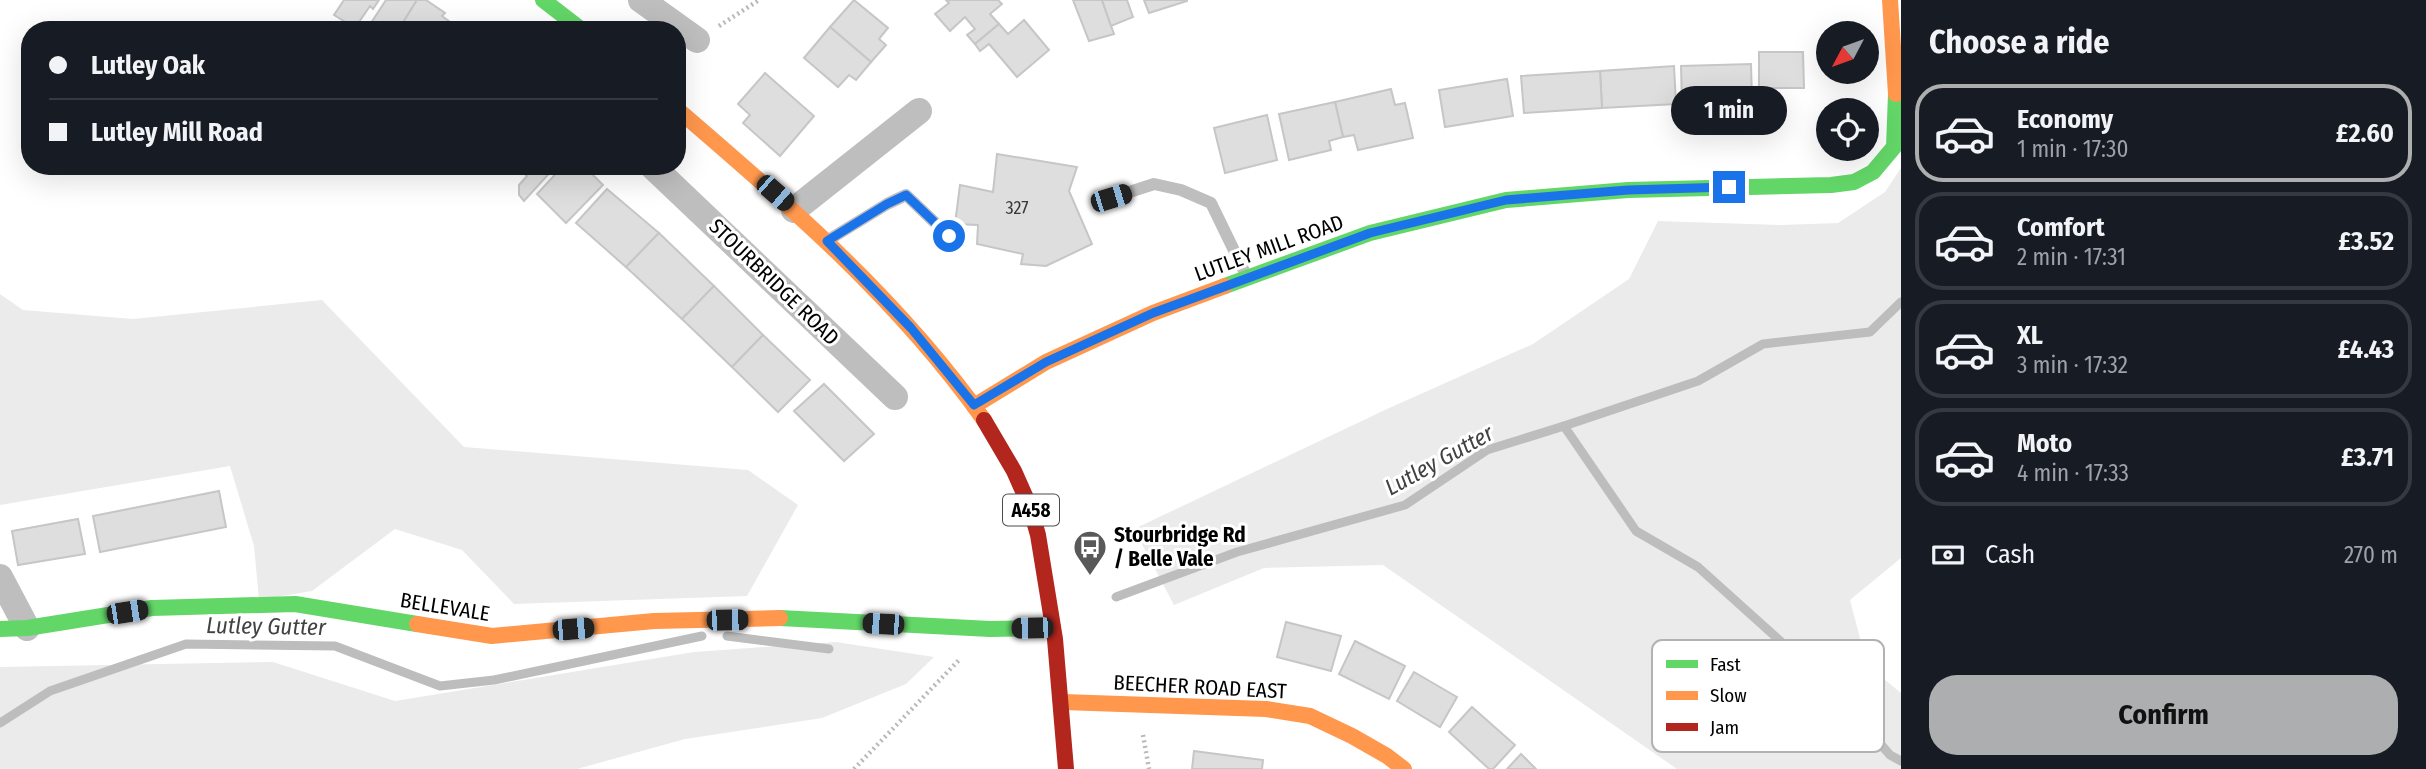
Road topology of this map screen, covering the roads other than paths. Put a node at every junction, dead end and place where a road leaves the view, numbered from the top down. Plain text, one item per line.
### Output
1 (641, 0) edge
2 (1890, 0) edge
3 (670, 21) edge
4 (686, 32) edge
5 (697, 40) road end
6 (919, 111) dead end
7 (686, 116) edge
8 (661, 175) edge
9 (1111, 198) dead end
10 (794, 210) junction
11 (949, 236) dead end
12 (827, 241) junction
13 (1249, 279) junction
14 (895, 397) dead end
15 (974, 405) junction
16 (0, 577) edge
17 (27, 628) junction
18 (1054, 628) junction
19 (0, 629) edge
20 (1063, 702) junction
21 (1066, 769) edge
22 (1404, 769) edge

1 - 3 street
2 - 13 main road, LUTLEY MILL ROAD
4 - 5 street
6 - 10 street
7 - 10 main road, A458
8 - 14 street, STOURBRIDGE ROAD
9 - 13 lane
10 - 12 main road, A458
11 - 12 lane
12 - 15 main road, A458
13 - 15 main road, LUTLEY MILL ROAD
15 - 18 main road, A458
16 - 17 street
17 - 18 main road, BELLEVALE
17 - 19 main road, BELLEVALE
18 - 20 main road, A458
20 - 21 main road, A458
20 - 22 main road, BEECHER ROAD EAST

